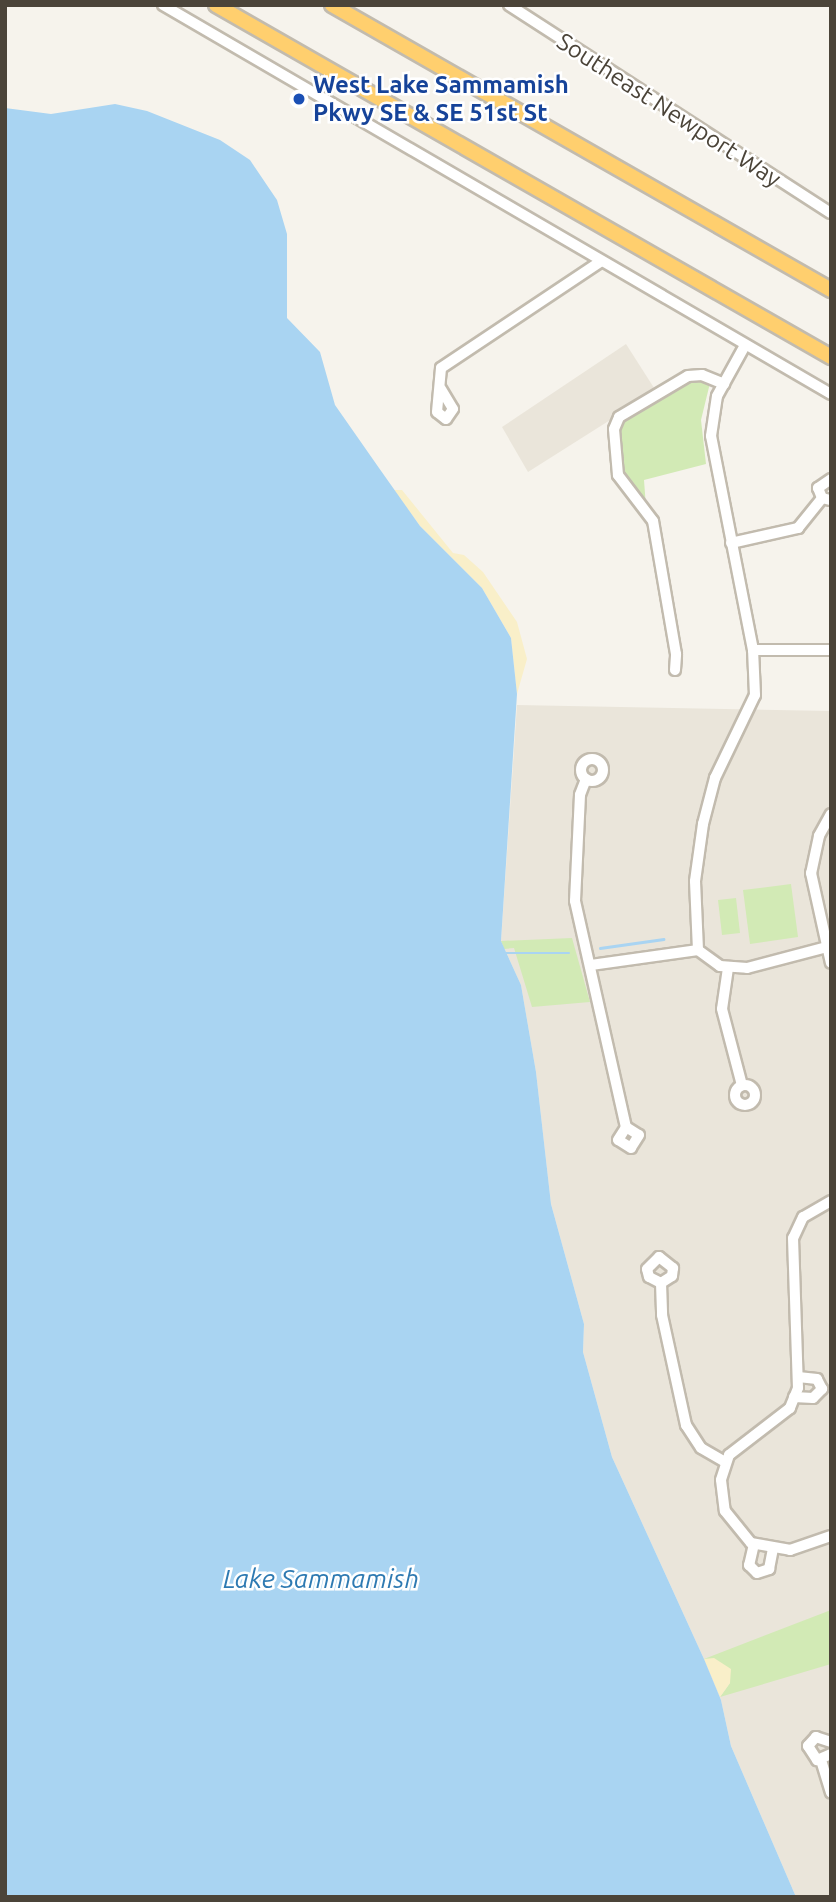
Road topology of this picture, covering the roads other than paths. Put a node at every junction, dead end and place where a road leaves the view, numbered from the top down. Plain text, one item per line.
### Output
1 (163, 5) edge
2 (216, 5) edge
3 (332, 5) edge
4 (509, 5) edge
5 (831, 213) edge
6 (600, 262) junction
7 (831, 290) edge
8 (744, 346) junction
9 (831, 357) edge
10 (723, 384) junction
11 (441, 389) dead end
12 (831, 394) edge
13 (831, 479) edge
14 (826, 499) edge
15 (731, 543) junction
16 (752, 650) junction
17 (831, 650) edge
18 (675, 670) dead end
19 (586, 779) dead end
20 (831, 814) edge
21 (828, 947) edge
22 (698, 950) junction
23 (831, 963) edge
24 (590, 965) junction
25 (728, 968) junction
26 (742, 1086) dead end
27 (626, 1127) dead end
28 (831, 1201) edge
29 (661, 1283) dead end
30 (798, 1377) junction
31 (794, 1397) junction
32 (725, 1462) junction
33 (831, 1536) edge
34 (754, 1544) junction
35 (769, 1548) junction
36 (831, 1742) edge
37 (831, 1754) edge
38 (821, 1760) junction
39 (831, 1793) edge

1 - 6 street
2 - 9 highway
3 - 7 highway
4 - 5 street, Southeast Newport Way
6 - 8 street
6 - 11 street
8 - 10 street
8 - 12 street
10 - 15 street
10 - 18 street
13 - 14 street
14 - 15 street
15 - 16 street
16 - 17 street
16 - 22 street
19 - 24 street
20 - 21 street
21 - 23 street
21 - 25 street
22 - 24 street
22 - 25 street
24 - 27 street
25 - 26 street
28 - 30 street
29 - 32 street
30 - 31 street
30 - 31 street
31 - 32 street
32 - 34 street
33 - 35 street
34 - 35 street
34 - 35 street
36 - 38 street
37 - 38 street
38 - 39 street

